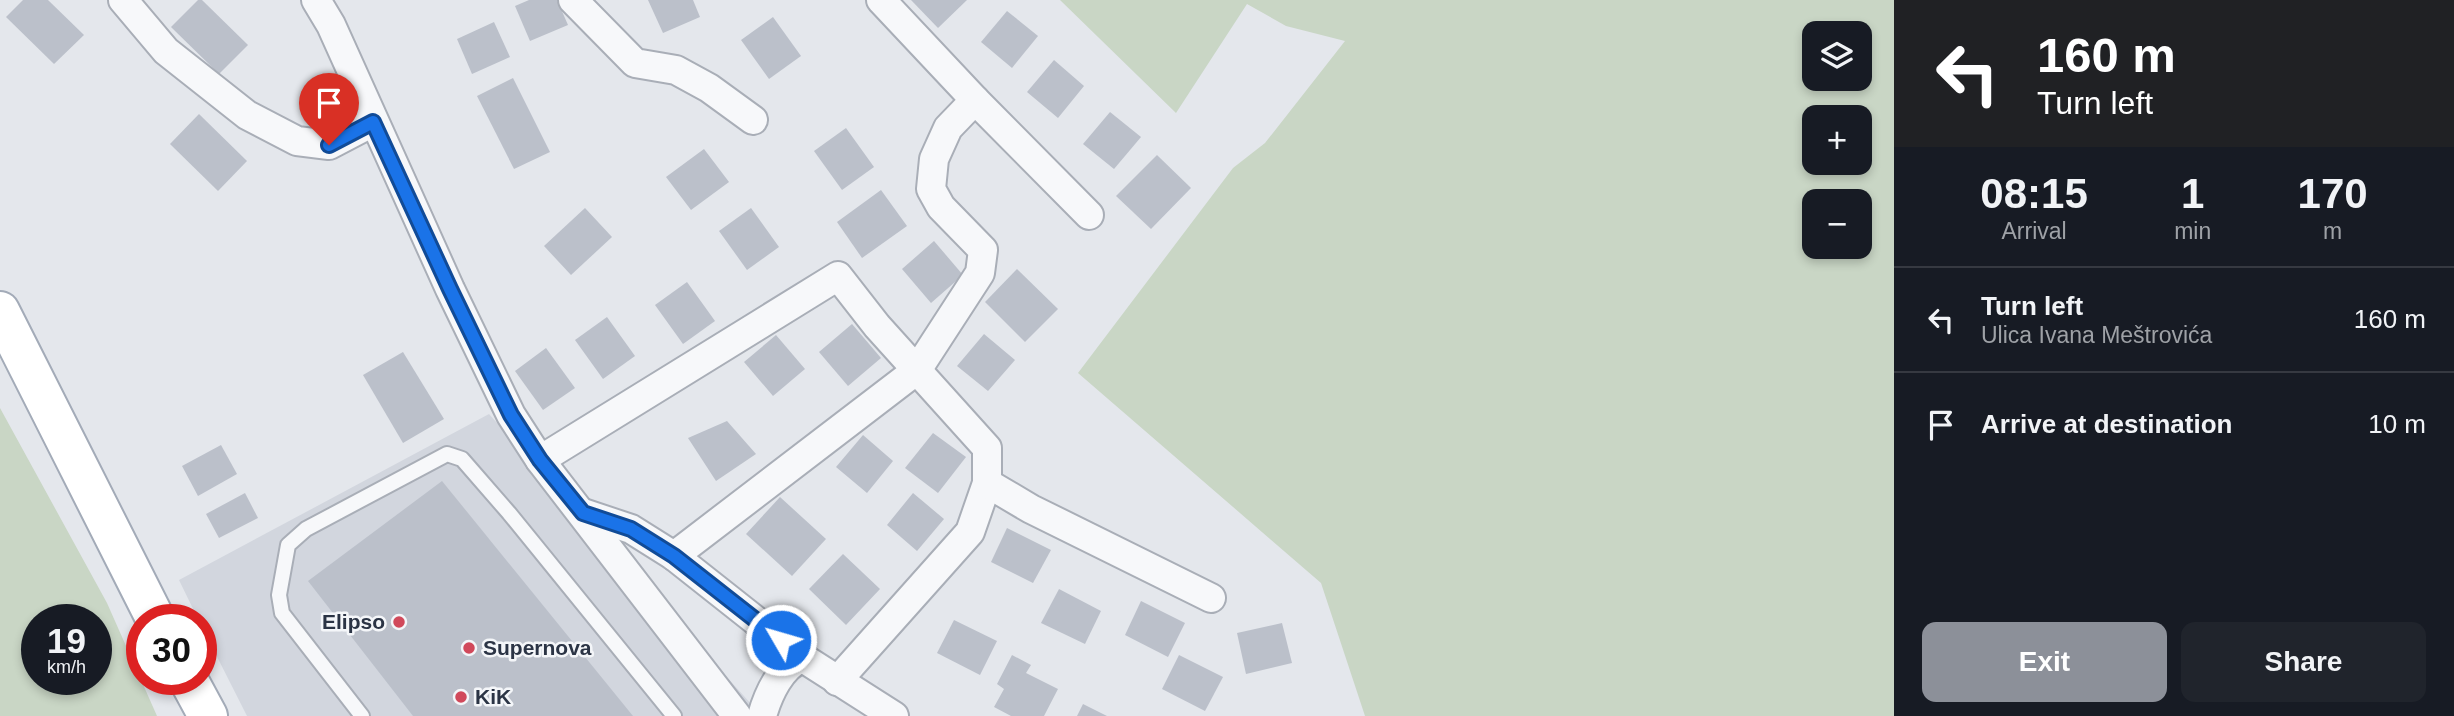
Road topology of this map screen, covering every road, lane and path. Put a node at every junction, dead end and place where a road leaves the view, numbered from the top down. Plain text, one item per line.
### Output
1 (123, 0) edge
2 (316, 0) edge
3 (573, 0) edge
4 (881, 0) edge
5 (975, 100) junction
6 (753, 120) dead end
7 (373, 122) junction
8 (1089, 215) dead end
9 (0, 311) edge
10 (917, 370) junction
11 (540, 460) junction
12 (987, 483) junction
13 (583, 513) junction
14 (674, 556) junction
15 (1211, 597) dead end
16 (148, 604) edge
17 (803, 657) junction
18 (837, 681) junction
19 (197, 695) edge
20 (208, 716) edge
21 (362, 716) edge
22 (674, 716) edge
23 (737, 716) edge
24 (762, 716) edge
25 (894, 716) edge

1 - 7 street
2 - 7 street
3 - 6 street
4 - 5 street
5 - 8 street
5 - 10 street
7 - 11 street
9 - 16 main road
10 - 11 street
10 - 12 street
10 - 14 street
11 - 13 street
12 - 15 street
12 - 18 street
13 - 14 street
13 - 23 street
14 - 17 street
17 - 18 street
17 - 24 street
18 - 25 street
19 - 20 main road
21 - 22 lane

